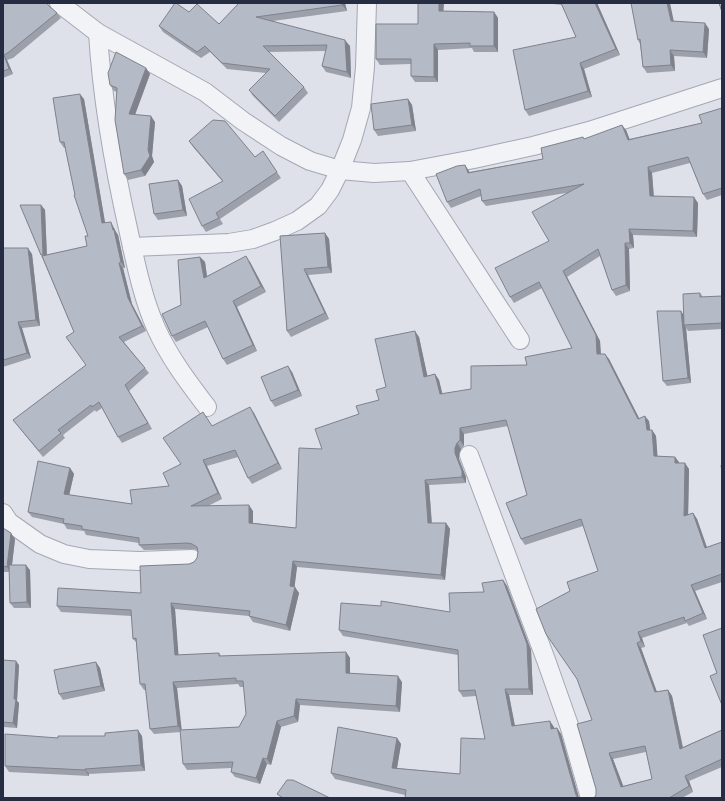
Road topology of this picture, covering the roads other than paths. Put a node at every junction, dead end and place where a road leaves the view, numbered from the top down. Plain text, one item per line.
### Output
1 (59, 3) edge
2 (367, 3) edge
3 (98, 33) junction
4 (722, 88) edge
5 (340, 170) junction
6 (410, 171) junction
7 (132, 247) junction
8 (520, 340) dead end
9 (207, 407) dead end
10 (469, 455) dead end
11 (3, 513) edge
12 (192, 559) dead end
13 (590, 798) edge

1 - 3 street
2 - 5 street
3 - 5 street
3 - 7 street
4 - 6 street
5 - 6 street
5 - 7 street
6 - 8 street
7 - 9 street
10 - 13 street
11 - 12 street

